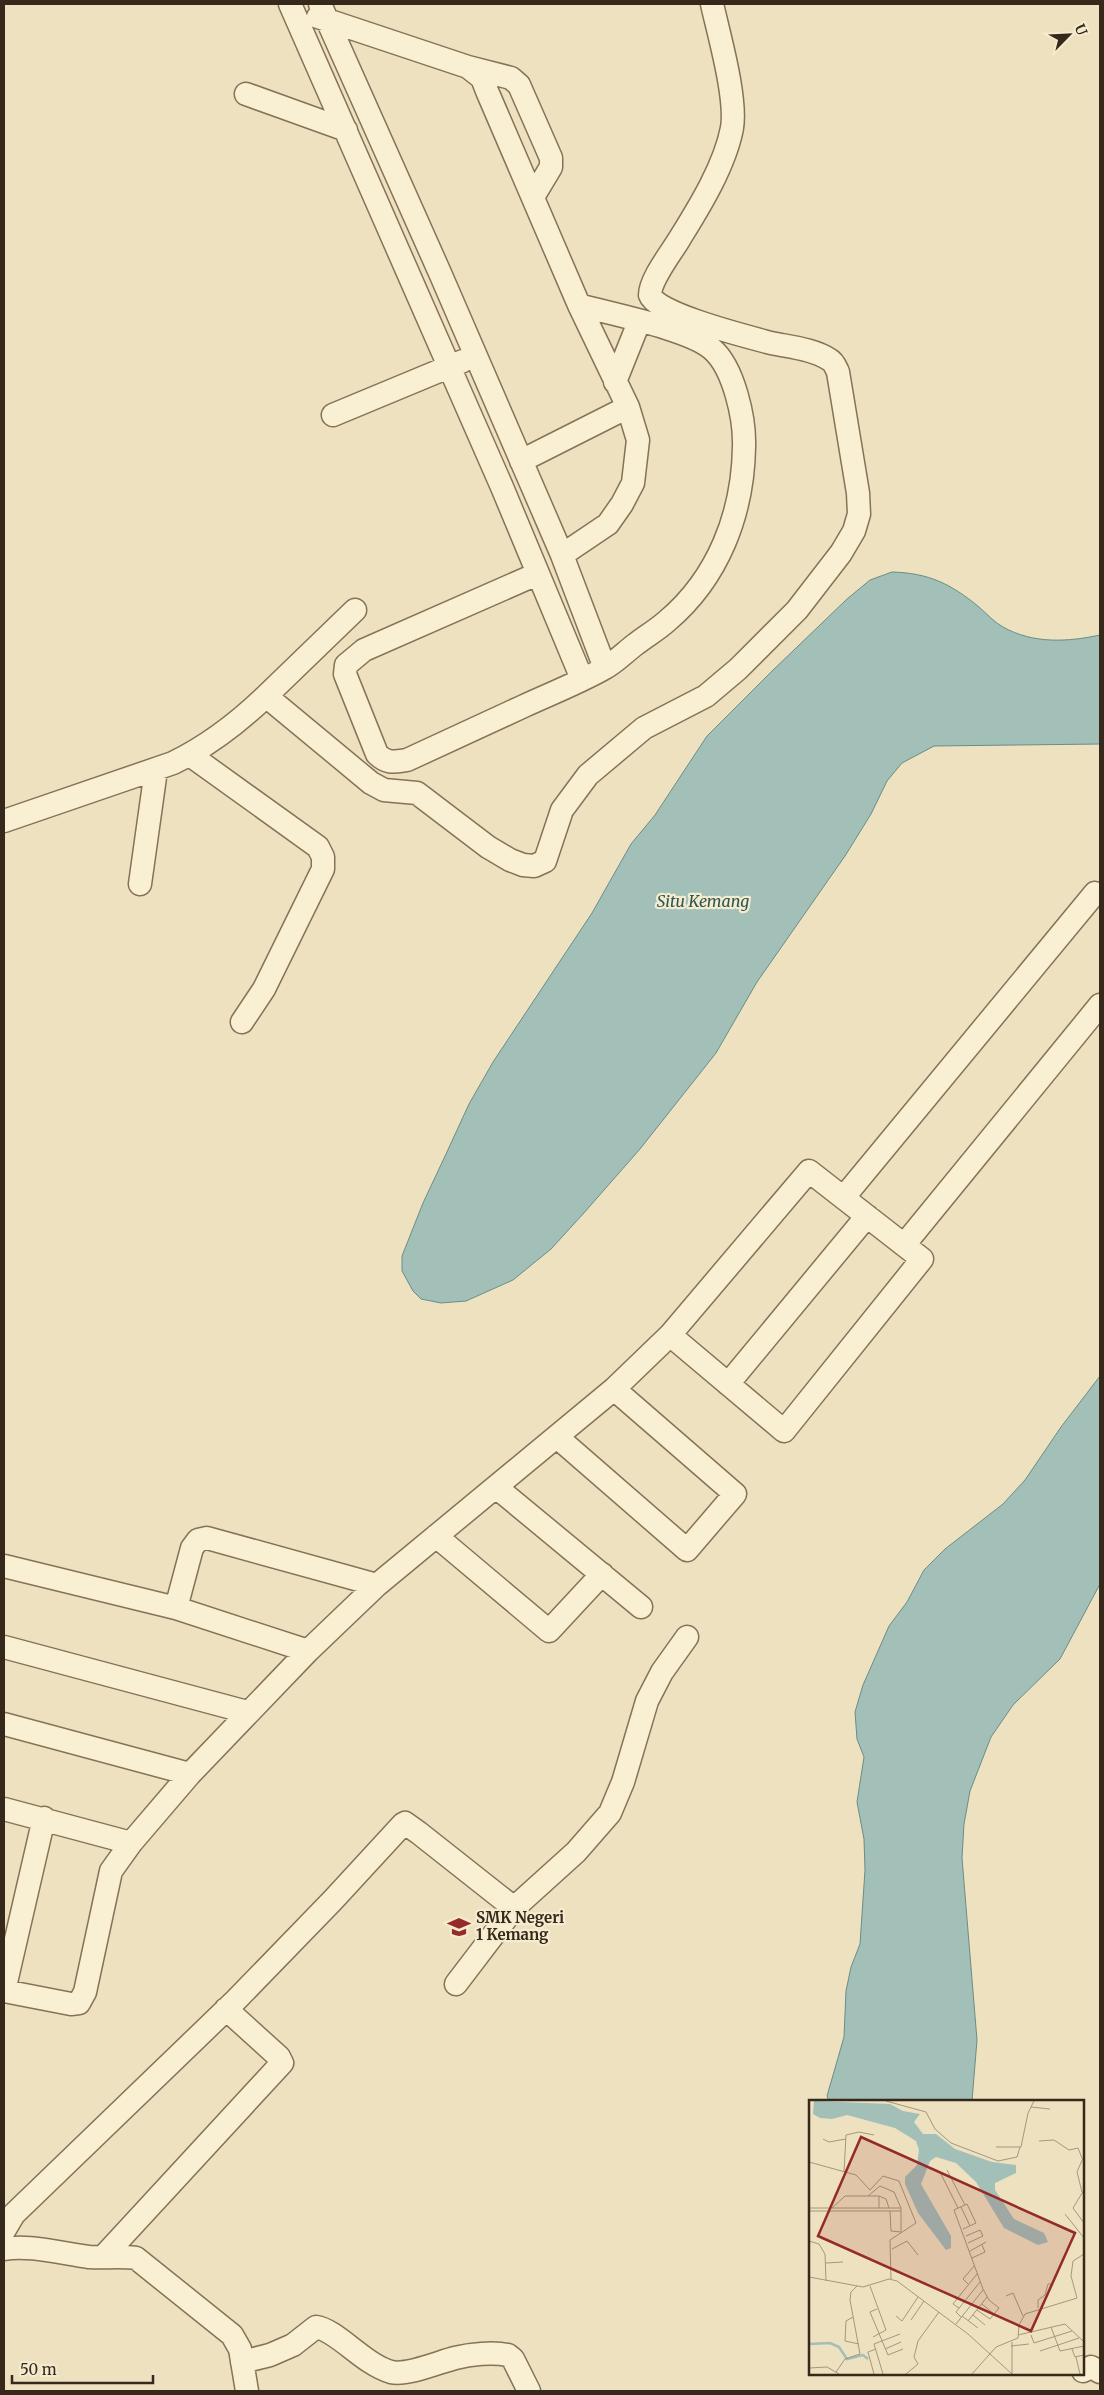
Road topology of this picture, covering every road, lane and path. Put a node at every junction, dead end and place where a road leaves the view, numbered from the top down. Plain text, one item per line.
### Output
1 (712, 4) edge
2 (291, 5) edge
3 (324, 12) edge
4 (468, 67) junction
5 (246, 94) dead end
6 (346, 130) junction
7 (533, 197) junction
8 (579, 305) junction
9 (640, 322) junction
10 (476, 356) junction
11 (449, 366) junction
12 (616, 382) junction
13 (628, 407) junction
14 (334, 414) dead end
15 (521, 461) junction
16 (562, 555) junction
17 (537, 574) junction
18 (355, 610) dead end
19 (605, 668) junction
20 (582, 679) junction
21 (266, 696) junction
22 (190, 755) junction
23 (156, 770) junction
24 (4, 821) edge
25 (140, 884) dead end
26 (1095, 893) dead end
27 (1100, 1006) edge
28 (242, 1022) dead end
29 (844, 1198) junction
30 (867, 1216) junction
31 (904, 1245) junction
32 (670, 1334) junction
33 (728, 1384) junction
34 (614, 1389) junction
35 (557, 1438) junction
36 (496, 1487) junction
37 (436, 1536) junction
38 (4, 1566) edge
39 (602, 1574) junction
40 (377, 1585) junction
41 (641, 1606) dead end
42 (176, 1608) junction
43 (687, 1637) dead end
44 (4, 1647) edge
45 (308, 1651) junction
46 (247, 1712) junction
47 (4, 1724) edge
48 (190, 1774) junction
49 (4, 1809) edge
50 (44, 1818) junction
51 (131, 1843) junction
52 (514, 1908) junction
53 (456, 1984) dead end
54 (4, 1991) edge
55 (226, 2009) junction
56 (5, 2240) edge
57 (104, 2256) junction
58 (242, 2362) junction
59 (1084, 2370) edge
60 (1100, 2372) edge
61 (247, 2391) edge
62 (529, 2391) edge

1 - 21 street
2 - 3 street
2 - 6 street
3 - 4 street
3 - 10 street
4 - 7 street
4 - 7 street
5 - 6 street
6 - 11 street
7 - 8 street
8 - 9 street
8 - 12 street
9 - 12 street
9 - 19 street
10 - 11 street
10 - 15 street
11 - 14 street
11 - 17 street
12 - 13 street
13 - 15 street
13 - 16 street
15 - 16 street
16 - 19 street
17 - 20 street
17 - 20 street
18 - 21 street
19 - 20 street
21 - 22 street
22 - 23 street
22 - 28 street
23 - 24 street
23 - 25 street
26 - 29 street
27 - 31 street
29 - 30 street
29 - 32 street
30 - 31 street
30 - 33 street
31 - 33 street
32 - 33 street
32 - 34 street
34 - 35 street
34 - 35 street
35 - 36 street
36 - 37 street
36 - 39 street
37 - 39 street
37 - 40 street
38 - 42 street
39 - 41 street
40 - 42 street
40 - 45 street
42 - 45 street
43 - 52 street
44 - 46 street
45 - 46 street
46 - 48 street
47 - 48 street
48 - 51 street
49 - 50 street
50 - 51 street
50 - 54 street
51 - 54 street
52 - 53 street
52 - 55 street
55 - 56 street
55 - 57 street
56 - 57 street
57 - 58 street
58 - 61 street
58 - 62 street
59 - 60 street

